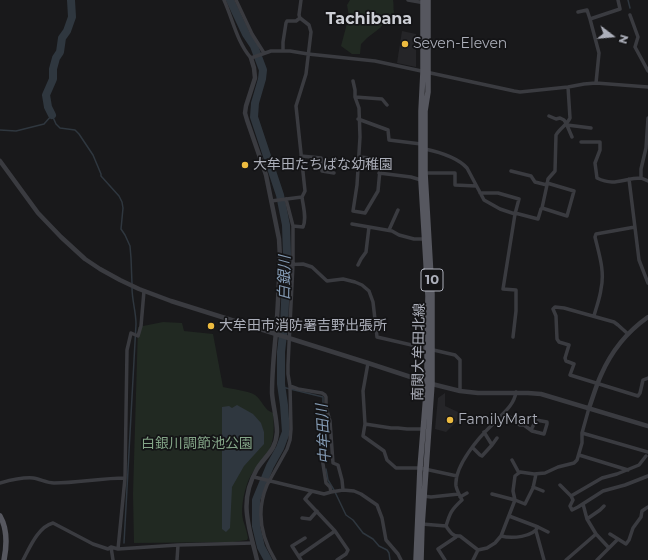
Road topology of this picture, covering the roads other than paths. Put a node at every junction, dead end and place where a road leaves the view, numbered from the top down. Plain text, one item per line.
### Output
1 (224, 0) edge
2 (236, 0) edge
3 (301, 0) edge
4 (408, 0) edge
5 (618, 0) edge
6 (425, 2) edge
7 (578, 12) dead end
8 (630, 14) dead end
9 (300, 18) junction
10 (590, 18) junction
11 (284, 50) junction
12 (263, 54) junction
13 (308, 54) junction
14 (253, 58) junction
15 (648, 71) edge
16 (425, 72) junction
17 (353, 81) dead end
18 (596, 83) junction
19 (568, 87) junction
20 (648, 87) edge
21 (355, 98) junction
22 (387, 105) dead end
23 (550, 116) dead end
24 (648, 118) edge
25 (358, 119) junction
26 (567, 124) junction
27 (591, 128) dead end
28 (572, 137) dead end
29 (581, 142) dead end
30 (423, 147) junction
31 (301, 156) junction
32 (359, 157) junction
33 (0, 161) edge
34 (511, 171) dead end
35 (379, 173) junction
36 (425, 173) junction
37 (334, 174) dead end
38 (641, 178) junction
39 (629, 179) junction
40 (421, 180) junction
41 (648, 181) edge
42 (547, 184) junction
43 (476, 186) junction
44 (480, 193) junction
45 (302, 197) junction
46 (285, 199) junction
47 (271, 201) junction
48 (542, 208) junction
49 (398, 210) dead end
50 (515, 213) junction
51 (352, 224) dead end
52 (293, 226) junction
53 (369, 227) junction
54 (635, 227) junction
55 (389, 230) junction
56 (424, 239) junction
57 (281, 265) junction
58 (292, 265) junction
59 (358, 265) dead end
60 (648, 283) edge
61 (144, 291) junction
62 (594, 316) junction
63 (648, 317) edge
64 (277, 334) junction
65 (628, 334) junction
66 (512, 337) dead end
67 (289, 338) junction
68 (430, 350) junction
69 (368, 362) junction
70 (648, 378) edge
71 (429, 383) junction
72 (597, 384) junction
73 (290, 388) junction
74 (460, 391) junction
75 (516, 392) junction
76 (589, 408) junction
77 (504, 412) junction
78 (365, 424) junction
79 (324, 426) dead end
80 (648, 426) edge
81 (423, 429) junction
82 (531, 430) junction
83 (484, 432) junction
84 (582, 433) junction
85 (497, 438) dead end
86 (492, 445) junction
87 (472, 448) junction
88 (579, 455) junction
89 (647, 455) edge
90 (512, 460) dead end
91 (423, 469) junction
92 (628, 470) junction
93 (519, 473) junction
94 (536, 474) junction
95 (457, 476) junction
96 (648, 476) edge
97 (255, 477) junction
98 (125, 478) junction
99 (269, 481) junction
100 (0, 483) edge
101 (560, 485) dead end
102 (534, 487) junction
103 (343, 490) junction
104 (543, 491) dead end
105 (311, 492) junction
106 (334, 492) junction
107 (467, 493) dead end
108 (492, 494) dead end
109 (459, 495) junction
110 (423, 496) junction
111 (571, 496) junction
112 (515, 500) junction
113 (583, 504) junction
114 (604, 506) dead end
115 (648, 506) edge
116 (317, 511) junction
117 (0, 516) edge
118 (509, 516) junction
119 (302, 518) dead end
120 (587, 519) junction
121 (422, 524) junction
122 (446, 526) junction
123 (537, 529) junction
124 (335, 531) junction
125 (548, 532) dead end
126 (596, 534) junction
127 (610, 534) dead end
128 (501, 536) junction
129 (456, 537) junction
130 (304, 538) dead end
131 (618, 540) junction
132 (253, 543) junction
133 (178, 545) junction
134 (111, 547) junction
135 (609, 548) junction
136 (118, 549) junction
137 (478, 550) junction
138 (299, 556) junction
139 (4, 560) edge
140 (23, 560) edge
141 (112, 560) edge
142 (177, 560) edge
143 (258, 560) edge
144 (275, 560) edge
145 (301, 560) edge
146 (337, 560) edge
147 (401, 560) edge
148 (416, 560) edge
149 (421, 560) edge
150 (446, 560) edge
151 (473, 560) edge
152 (544, 560) edge
153 (566, 560) edge
154 (597, 560) edge

1 - 14 street
2 - 12 street
3 - 9 street
4 - 6 street
5 - 10 street
6 - 16 main road, 南関大牟田北線 / 10
7 - 10 street
8 - 15 street
9 - 11 street
9 - 13 street
10 - 18 street
11 - 12 street
11 - 13 street
12 - 14 street
13 - 16 street
13 - 31 street
14 - 47 street
16 - 19 street
16 - 30 main road, 南関大牟田北線 / 10
17 - 21 street
18 - 19 street
18 - 20 street
19 - 26 street
21 - 22 street
21 - 25 street
23 - 26 street
24 - 38 street
25 - 30 street
25 - 32 street
26 - 27 street
26 - 28 street
26 - 42 street
29 - 39 street
30 - 36 main road, 南関大牟田北線 / 10
30 - 40 main road, 南関大牟田北線 / 10
30 - 43 street
31 - 37 street
31 - 45 street
32 - 35 street
32 - 35 street
33 - 61 street
34 - 42 street
35 - 40 street
36 - 43 street
36 - 68 main road, 南関大牟田北線 / 10
38 - 39 street
38 - 41 street
39 - 54 street
40 - 56 main road, 南関大牟田北線 / 10
42 - 48 street
42 - 48 street
43 - 44 street
44 - 50 street
44 - 50 street
45 - 46 street
45 - 52 street
46 - 47 street
46 - 52 street
47 - 57 street
48 - 50 street
49 - 55 street
50 - 66 street
51 - 53 street
52 - 58 street
53 - 55 street
53 - 59 street
54 - 60 street
54 - 62 street
55 - 56 street
56 - 68 main road, 南関大牟田北線 / 10
57 - 58 street
57 - 64 street
58 - 67 street
58 - 68 street
61 - 64 street
61 - 98 street
62 - 65 street
62 - 72 street
63 - 65 street
64 - 67 street
64 - 97 street
65 - 72 street
67 - 69 street
67 - 73 street
68 - 71 main road, 南関大牟田北線 / 10
68 - 74 street
69 - 71 street
69 - 78 street
70 - 72 street
71 - 74 street
71 - 81 main road, 南関大牟田北線 / 10
71 - 91 main road, 南関大牟田北線 / 10
72 - 76 street
73 - 99 street
73 - 103 street
74 - 75 street
75 - 76 street
75 - 77 street
76 - 80 street
76 - 84 street
77 - 82 street
77 - 83 street
78 - 81 street
78 - 91 street
79 - 106 street
81 - 91 main road, 南関大牟田北線 / 10
82 - 82 street
83 - 86 street
83 - 87 street
84 - 88 street
84 - 89 street
85 - 86 street
86 - 87 street
87 - 95 street
88 - 92 street
88 - 94 street
89 - 92 street
90 - 93 street
91 - 95 street
91 - 110 main road, 南関大牟田北線 / 10
91 - 148 main road, 南関大牟田北線 / 10
92 - 111 street
93 - 94 street
93 - 112 street
94 - 102 street
95 - 109 street
96 - 113 street
97 - 99 street
97 - 132 street
98 - 100 street
98 - 136 street
99 - 105 street
99 - 144 street
101 - 111 street
102 - 104 street
102 - 112 street
103 - 106 street
103 - 147 street
105 - 106 street
105 - 116 street
107 - 109 street
108 - 112 street
109 - 110 street
109 - 122 street
110 - 121 main road, 南関大牟田北線 / 10
111 - 113 street
112 - 118 street
113 - 120 street
114 - 120 street
115 - 131 street
116 - 119 street
116 - 124 street
117 - 139 main road
118 - 123 street
118 - 128 street
120 - 126 street
121 - 122 street
121 - 149 main road, 南関大牟田北線 / 10
122 - 129 street
123 - 125 street
123 - 128 street
123 - 152 street
124 - 138 street
124 - 146 street
126 - 135 street
126 - 153 street
127 - 131 street
128 - 137 street
129 - 137 street
129 - 150 street
130 - 138 street
131 - 135 street
132 - 133 street
132 - 143 street
133 - 136 street
133 - 142 street
134 - 136 street
134 - 140 street
134 - 141 street
135 - 154 street
137 - 151 street
138 - 145 street

